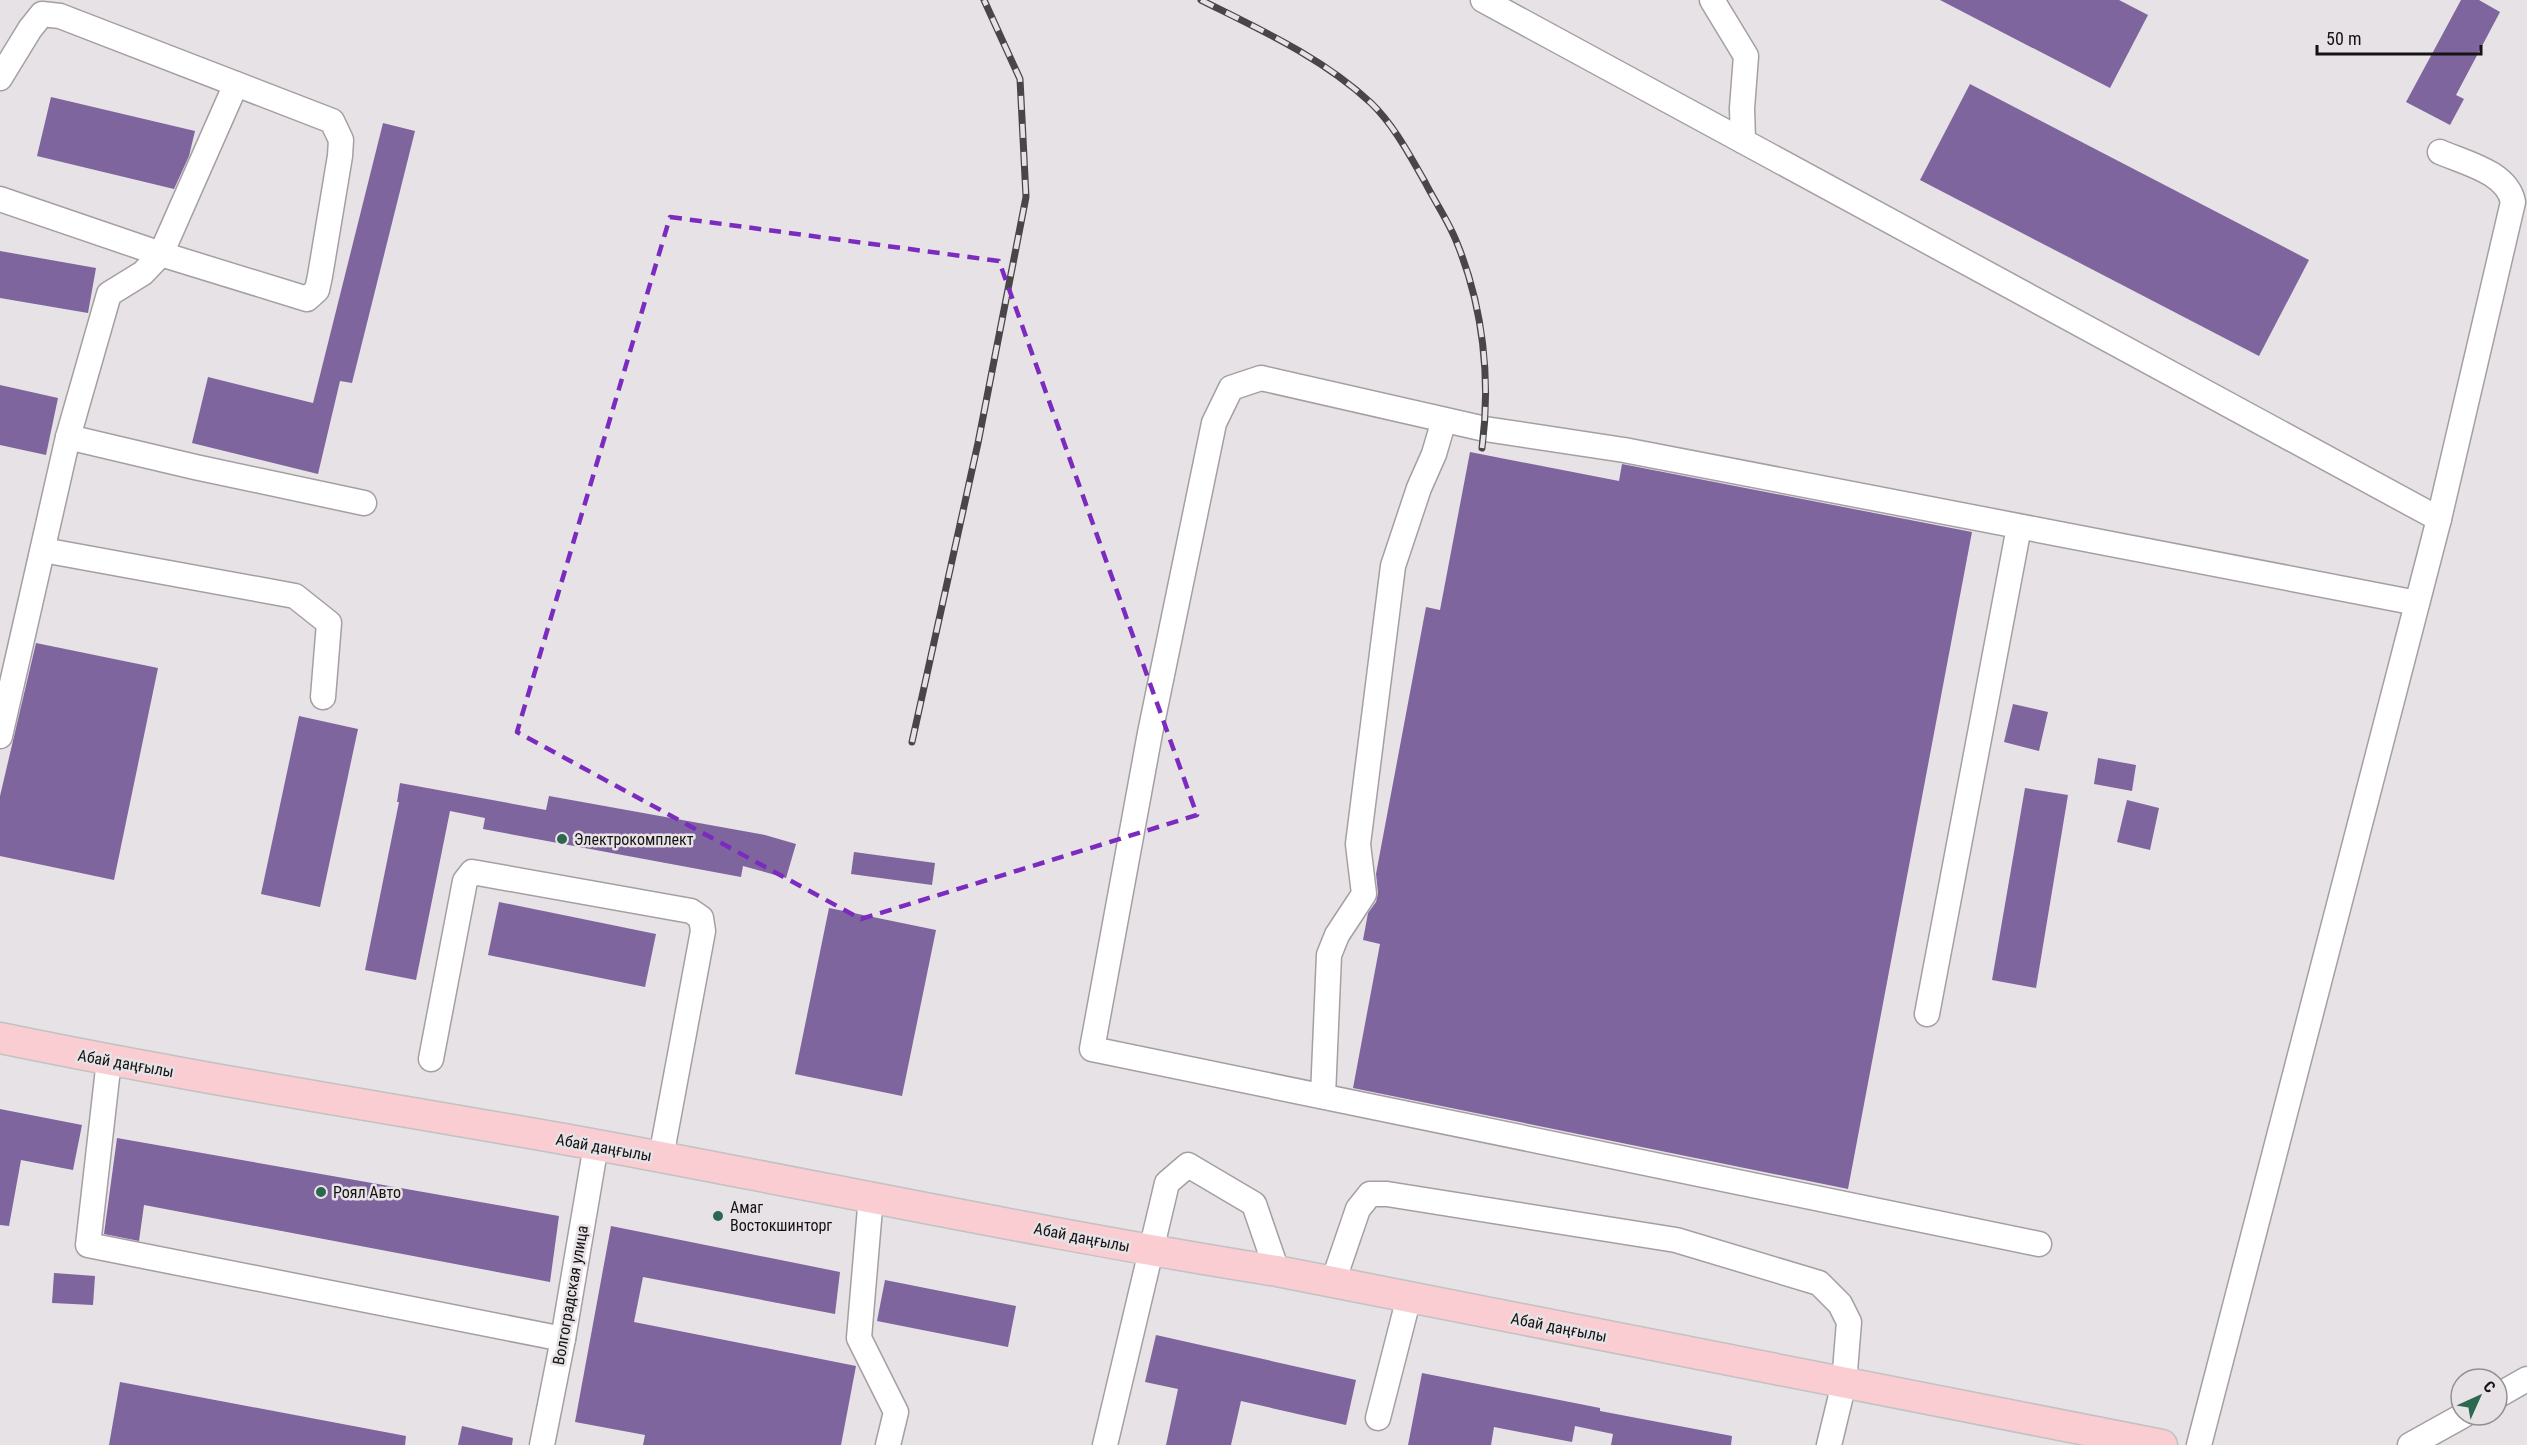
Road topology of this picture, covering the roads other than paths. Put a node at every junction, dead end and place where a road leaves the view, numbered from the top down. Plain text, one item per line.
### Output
1 (1482, 0) edge
2 (1712, 0) edge
3 (0, 78) edge
4 (236, 84) junction
5 (1743, 141) junction
6 (2440, 152) dead end
7 (0, 199) edge
8 (161, 254) junction
9 (1444, 420) junction
10 (68, 437) junction
11 (364, 503) dead end
12 (2439, 519) junction
13 (2019, 526) junction
14 (43, 550) junction
15 (2417, 603) junction
16 (323, 697) dead end
17 (0, 736) edge
18 (1927, 1014) dead end
19 (0, 1038) edge
20 (431, 1059) dead end
21 (109, 1060) junction
22 (1323, 1096) junction
23 (596, 1145) junction
24 (661, 1157) junction
25 (871, 1196) junction
26 (2039, 1244) dead end
27 (1149, 1251) junction
28 (1277, 1271) junction
29 (1333, 1282) junction
30 (1409, 1297) junction
31 (563, 1339) junction
32 (2527, 1380) edge
33 (1844, 1383) junction
34 (2509, 1390) edge
35 (1378, 1418) dead end
36 (2449, 1423) edge
37 (2145, 1443) edge
38 (542, 1445) edge
39 (888, 1445) edge
40 (1105, 1445) edge
41 (1829, 1445) edge
42 (2199, 1445) edge
43 (2410, 1445) edge

1 - 5 street
2 - 5 street
3 - 4 street
4 - 8 street
4 - 8 street
5 - 12 street
6 - 12 street
7 - 8 street
8 - 10 street
9 - 13 street
9 - 22 street
9 - 22 street
10 - 11 street
10 - 14 street
12 - 15 street
13 - 15 street
13 - 18 street
14 - 16 street
14 - 17 street
15 - 42 street
19 - 21 main road, Абай даңғылы
20 - 24 street
21 - 23 main road, Абай даңғылы
21 - 31 street
22 - 26 street
23 - 24 main road, Абай даңғылы
23 - 31 street, Волгоградская улица
24 - 25 main road, Абай даңғылы
25 - 27 main road, Абай даңғылы
25 - 39 street
27 - 28 main road, Абай даңғылы
27 - 28 street
27 - 40 street
28 - 29 main road, Абай даңғылы
29 - 30 main road, Абай даңғылы
29 - 33 street
30 - 33 main road, Абай даңғылы
30 - 35 street
31 - 38 street, Волгоградская улица
32 - 34 street
33 - 37 main road, Абай даңғылы
33 - 41 street
36 - 43 street

